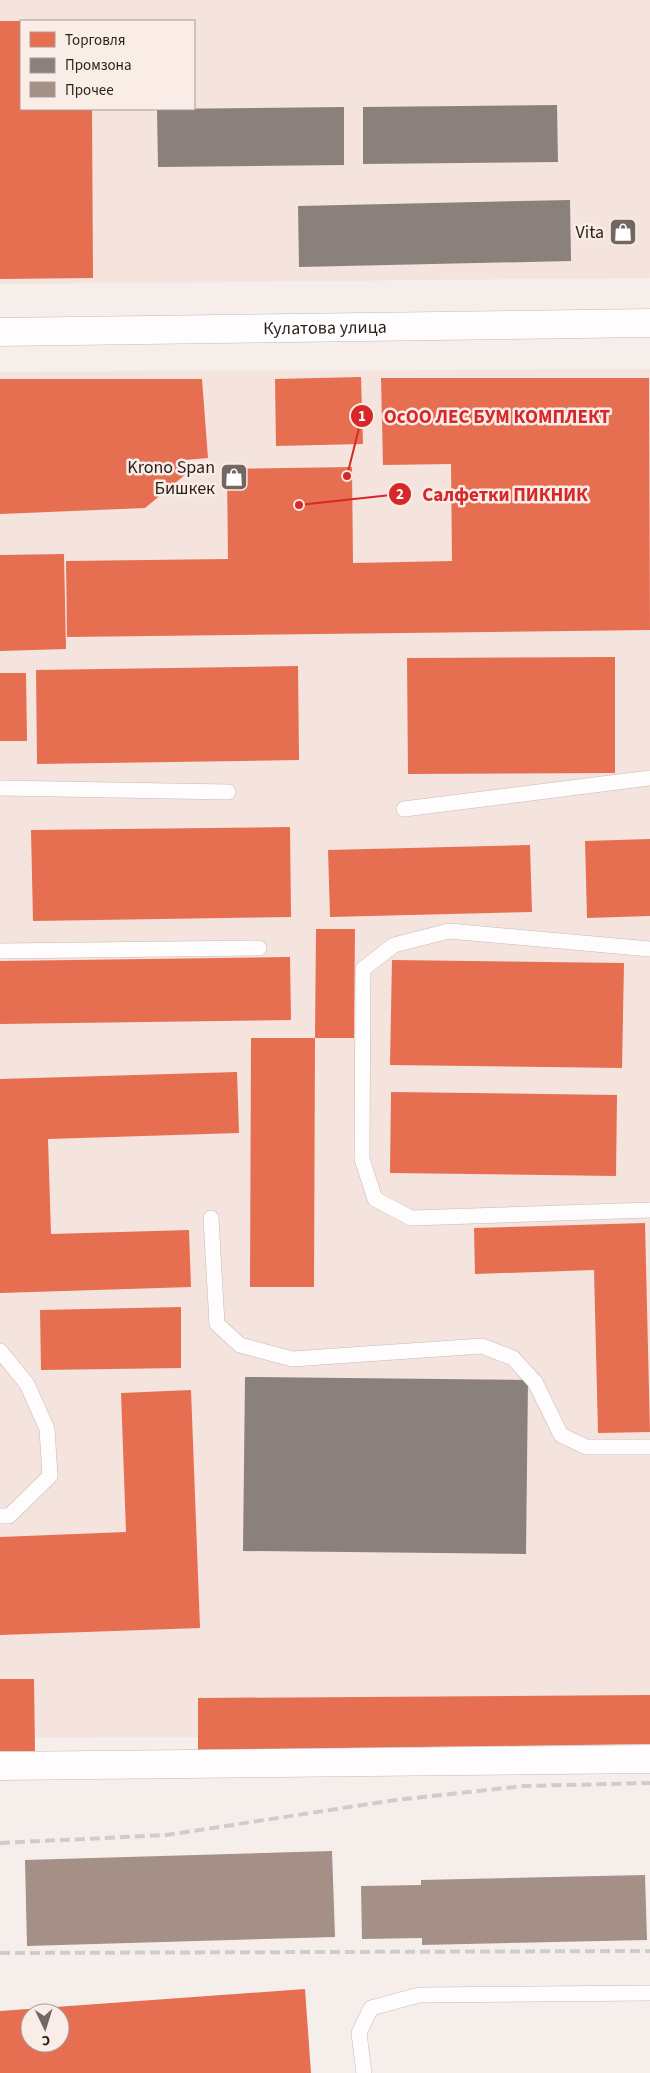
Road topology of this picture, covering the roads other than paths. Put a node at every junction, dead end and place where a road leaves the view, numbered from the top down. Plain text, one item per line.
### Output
1 (650, 323) edge
2 (0, 332) edge
3 (650, 778) edge
4 (0, 788) edge
5 (228, 792) dead end
6 (404, 809) dead end
7 (259, 948) dead end
8 (650, 949) edge
9 (0, 951) edge
10 (650, 1210) edge
11 (212, 1218) dead end
12 (0, 1351) edge
13 (650, 1447) edge
14 (0, 1516) edge
15 (650, 1758) edge
16 (0, 1766) edge
17 (650, 1993) edge
18 (364, 2073) edge

1 - 2 street, Кулатова улица
3 - 6 lane
4 - 5 lane
7 - 9 lane
8 - 10 lane
11 - 13 lane
12 - 14 lane
15 - 16 street
17 - 18 lane

